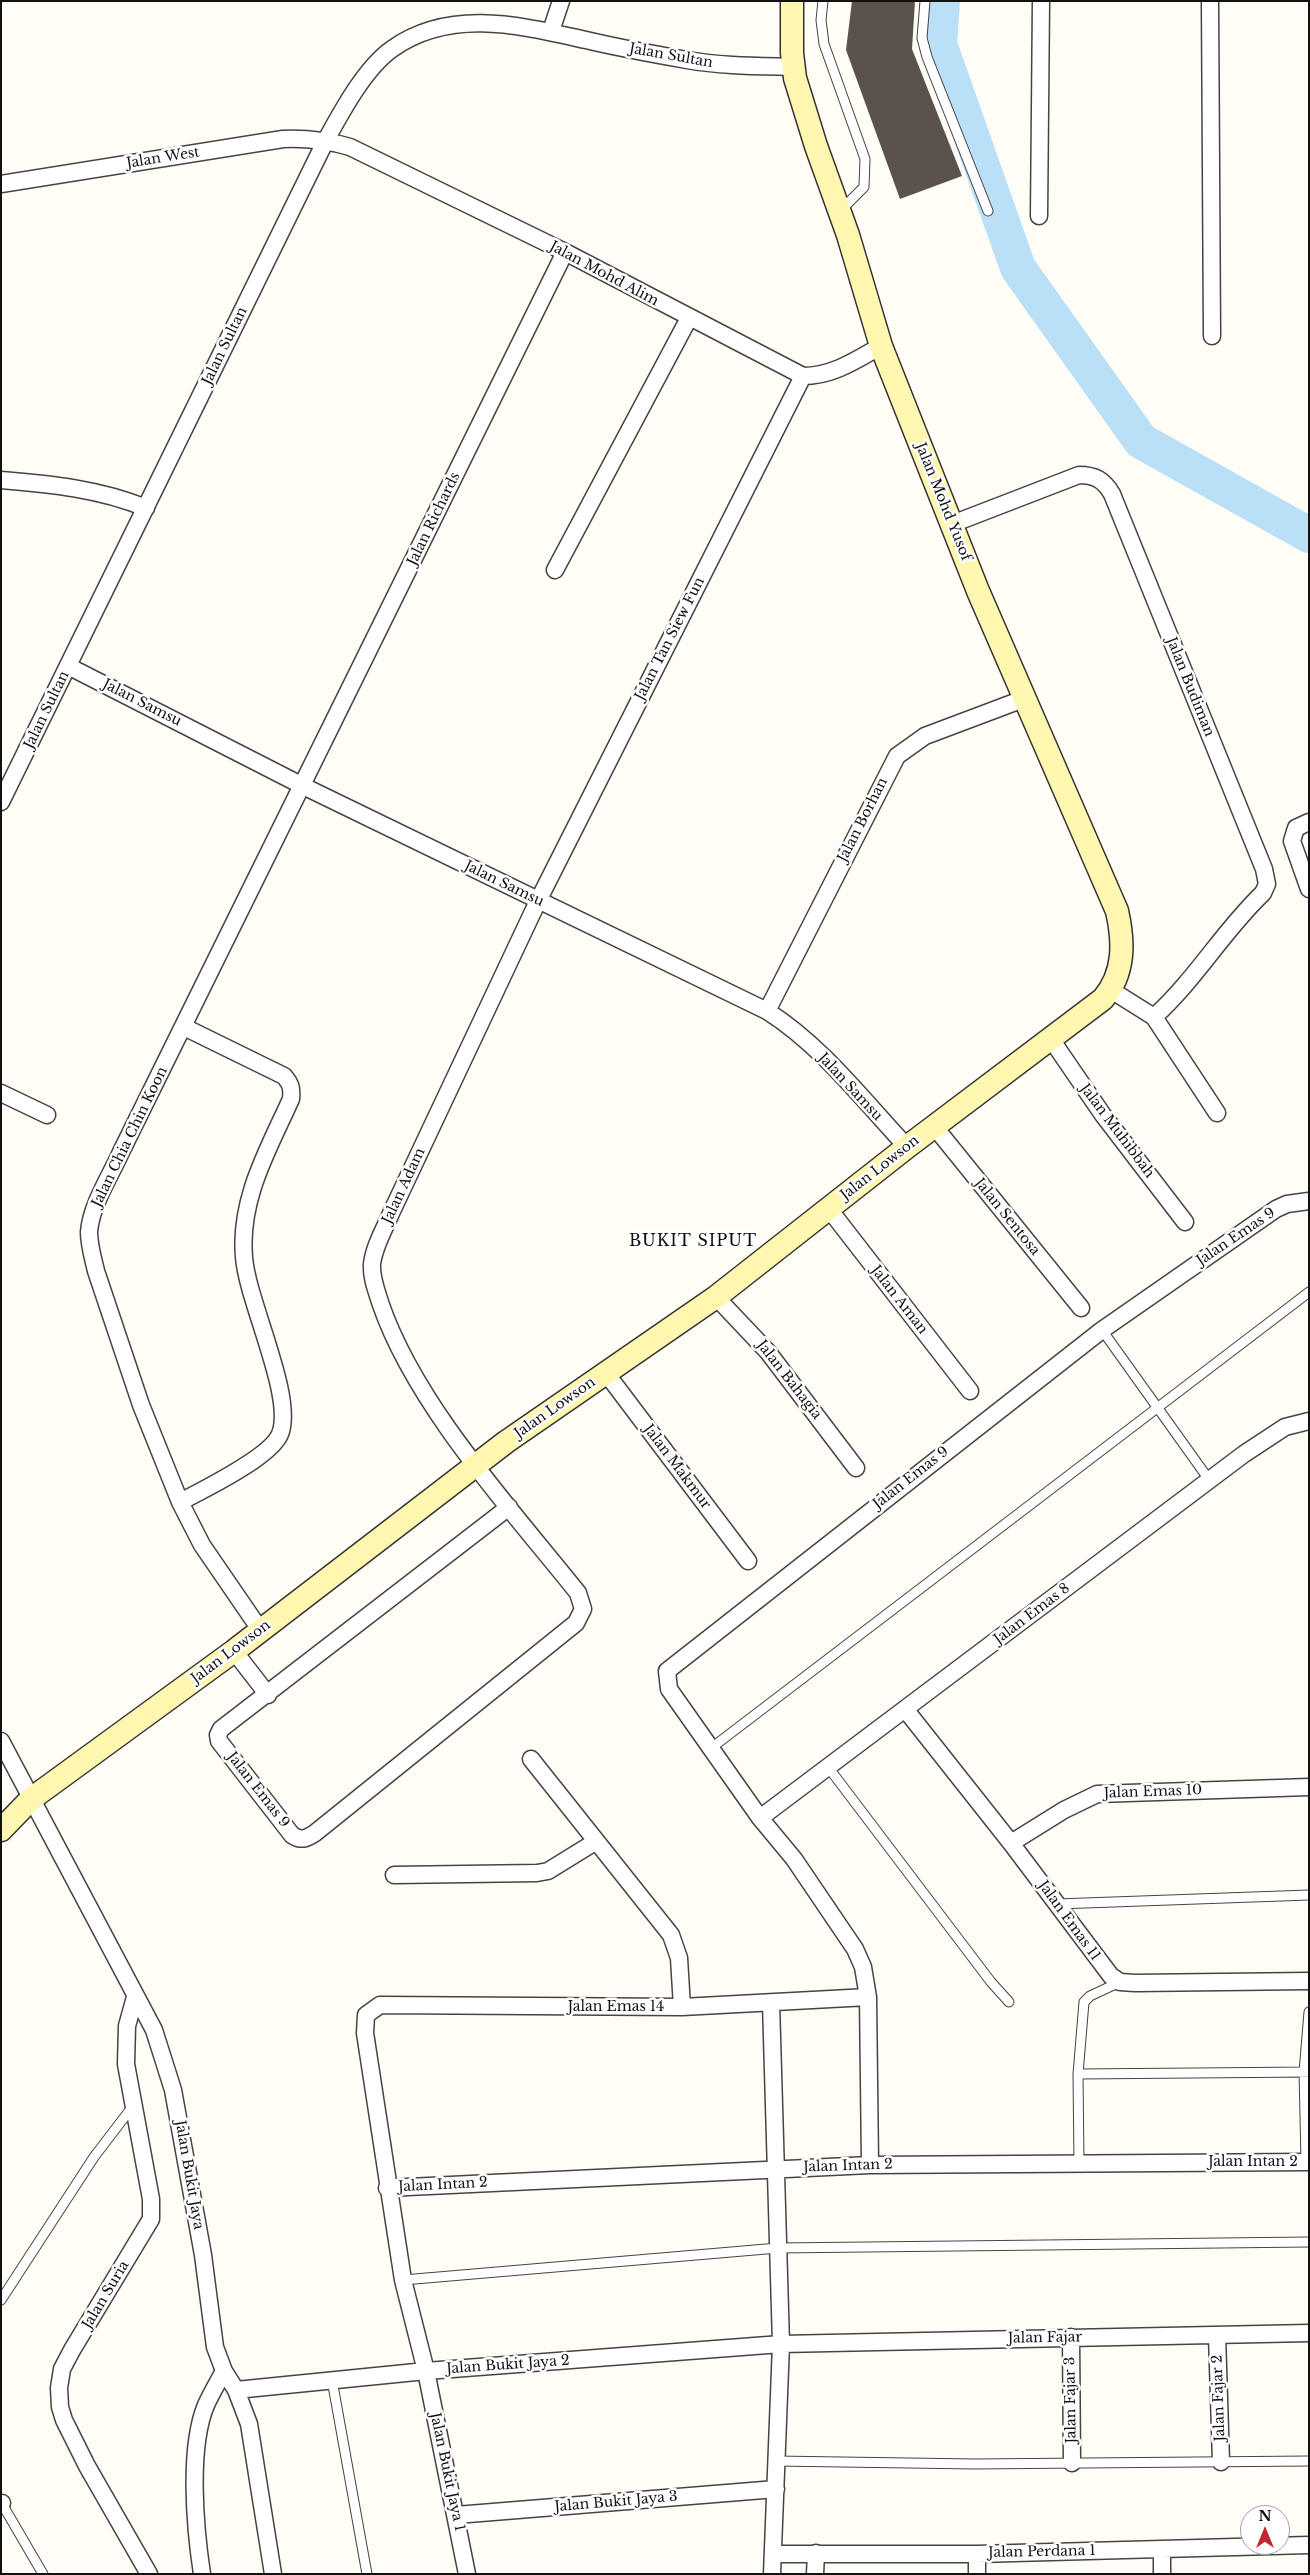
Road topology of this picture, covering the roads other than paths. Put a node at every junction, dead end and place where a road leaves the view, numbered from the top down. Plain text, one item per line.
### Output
1 (561, 1) edge
2 (792, 1) edge
3 (823, 1) edge
4 (924, 1) edge
5 (1042, 1) edge
6 (1210, 1) edge
7 (551, 31) junction
8 (793, 67) junction
9 (326, 140) junction
10 (1, 184) edge
11 (988, 210) dead end
12 (840, 212) junction
13 (1039, 216) dead end
14 (565, 252) junction
15 (690, 318) junction
16 (1212, 336) dead end
17 (881, 346) junction
18 (803, 376) junction
19 (1, 480) edge
20 (146, 508) junction
21 (952, 524) junction
22 (555, 570) dead end
23 (68, 666) junction
24 (1026, 698) junction
25 (303, 786) junction
26 (1, 802) edge
27 (1307, 822) edge
28 (1309, 889) edge
29 (538, 901) junction
30 (1111, 990) junction
31 (766, 1011) junction
32 (1154, 1017) junction
33 (184, 1027) junction
34 (1052, 1039) junction
35 (1, 1093) edge
36 (1217, 1113) dead end
37 (46, 1115) dead end
38 (934, 1126) junction
39 (907, 1147) junction
40 (1309, 1201) edge
41 (829, 1209) junction
42 (1186, 1222) dead end
43 (1309, 1292) edge
44 (716, 1297) junction
45 (1081, 1308) dead end
46 (1102, 1330) junction
47 (606, 1372) junction
48 (970, 1390) dead end
49 (1156, 1408) junction
50 (1309, 1421) edge
51 (476, 1465) junction
52 (856, 1468) dead end
53 (1210, 1481) junction
54 (180, 1502) junction
55 (509, 1507) junction
56 (748, 1561) dead end
57 (260, 1631) junction
58 (234, 1651) junction
59 (268, 1695) junction
60 (905, 1709) junction
61 (1, 1740) edge
62 (710, 1749) junction
63 (531, 1759) dead end
64 (828, 1767) junction
65 (1309, 1787) edge
66 (31, 1799) junction
67 (760, 1818) junction
68 (1, 1830) edge
69 (595, 1842) junction
70 (1011, 1843) junction
71 (394, 1875) dead end
72 (1309, 1895) edge
73 (1056, 1904) junction
74 (1309, 1981) edge
75 (1120, 1982) junction
76 (135, 1997) junction
77 (868, 1997) junction
78 (1009, 2002) dead end
79 (771, 2003) junction
80 (682, 2007) junction
81 (1309, 2012) edge
82 (366, 2016) joint
83 (1306, 2072) edge
84 (1078, 2074) junction
85 (134, 2105) junction
86 (1307, 2162) edge
87 (1079, 2163) junction
88 (870, 2165) junction
89 (774, 2168) junction
90 (387, 2188) junction
91 (1309, 2242) edge
92 (778, 2248) junction
93 (403, 2280) junction
94 (1, 2300) edge
95 (1309, 2333) edge
96 (1217, 2335) junction
97 (1071, 2337) junction
98 (781, 2344) junction
99 (224, 2371) junction
100 (426, 2371) junction
101 (332, 2380) junction
102 (236, 2390) junction
103 (774, 2461) junction
104 (1309, 2461) edge
105 (1221, 2462) junction
106 (1072, 2463) junction
107 (776, 2489) junction
108 (1, 2502) edge
109 (456, 2515) junction
110 (1309, 2545) edge
111 (1162, 2550) junction
112 (816, 2553) junction
113 (774, 2554) junction
114 (978, 2554) junction
115 (43, 2574) edge
116 (149, 2574) edge
117 (202, 2574) edge
118 (273, 2574) edge
119 (367, 2574) edge
120 (467, 2574) edge
121 (772, 2574) edge
122 (815, 2574) edge
123 (977, 2574) edge
124 (1162, 2574) edge

1 - 7 street
2 - 8 street, Jalan Mohd Yusof
3 - 12 lane
4 - 11 lane
5 - 13 street
6 - 16 street
7 - 8 street, Jalan Sultan
7 - 9 street, Jalan Sultan
8 - 12 street, Jalan Mohd Yusof
9 - 10 street, Jalan West
9 - 14 street, Jalan Mohd Alim
9 - 20 street, Jalan Sultan
12 - 17 street, Jalan Mohd Yusof
14 - 15 street, Jalan Mohd Alim
14 - 25 street, Jalan Richards
15 - 18 street, Jalan Mohd Alim
15 - 22 street
17 - 18 street
17 - 21 street, Jalan Mohd Yusof
18 - 29 street, Jalan Tan Siew Fun
19 - 20 street
20 - 23 street, Jalan Sultan
21 - 24 street, Jalan Mohd Yusof
21 - 32 street, Jalan Budiman
23 - 25 street, Jalan Samsu
23 - 26 street, Jalan Sultan
24 - 30 street, Jalan Mohd Yusof
24 - 31 street, Jalan Borhan
25 - 29 street, Jalan Samsu
25 - 33 street, Jalan Chia Chin Koon
27 - 28 street
29 - 31 street, Jalan Samsu
29 - 51 street, Jalan Adam
30 - 32 street
30 - 34 street, Jalan Lowson
31 - 39 street, Jalan Samsu
32 - 36 street
33 - 54 street, Jalan Chia Chin Koon
33 - 54 street
34 - 38 street, Jalan Lowson
34 - 42 street, Jalan Muhibbah
35 - 37 street
38 - 39 street, Jalan Lowson
38 - 45 street, Jalan Sentosa
39 - 41 street, Jalan Lowson
40 - 46 street, Jalan Emas 9
41 - 44 street, Jalan Lowson
41 - 48 street, Jalan Aman
43 - 49 lane
44 - 47 street, Jalan Lowson
44 - 52 street, Jalan Bahagia
46 - 49 lane
46 - 62 street, Jalan Emas 9
47 - 51 street, Jalan Lowson
47 - 56 street, Jalan Makmur
49 - 53 lane
49 - 62 lane
50 - 53 street, Jalan Emas 8
51 - 55 street, Jalan Emas 9
51 - 57 street, Jalan Lowson
53 - 60 street, Jalan Emas 8
54 - 57 street, Jalan Chia Chin Koon
55 - 59 street, Jalan Emas 9
55 - 59 street, Jalan Emas 9
57 - 58 street, Jalan Lowson
58 - 59 street
58 - 66 street, Jalan Lowson
60 - 64 street, Jalan Emas 8
60 - 70 street, Jalan Emas 11
61 - 66 street
62 - 67 street, Jalan Emas 9
63 - 69 street
64 - 67 street, Jalan Emas 8
64 - 78 lane
65 - 70 street, Jalan Emas 10
66 - 68 street, Jalan Lowson
66 - 76 street, Jalan Bukit Jaya
67 - 77 street, Jalan Emas 9
69 - 71 street
69 - 80 street
70 - 73 street, Jalan Emas 11
72 - 73 lane
73 - 75 street, Jalan Emas 11
74 - 75 street
75 - 84 lane
76 - 85 street, Jalan Suria
76 - 99 street, Jalan Bukit Jaya
77 - 79 street, Jalan Emas 14
77 - 88 street, Jalan Emas 9
79 - 80 street, Jalan Emas 14
79 - 89 street
80 - 82 street, Jalan Emas 14
81 - 83 lane
82 - 90 street, Jalan Bukit Jaya 1
83 - 84 lane
83 - 86 lane
84 - 87 lane
85 - 94 lane
85 - 116 street, Jalan Suria
86 - 87 street, Jalan Intan 2
87 - 88 street, Jalan Intan 2
88 - 89 street, Jalan Intan 2
89 - 90 street, Jalan Intan 2
89 - 92 street
90 - 93 street, Jalan Bukit Jaya 1
91 - 92 lane
92 - 93 lane
92 - 98 street
93 - 100 street, Jalan Bukit Jaya 1
95 - 96 street, Jalan Fajar
96 - 97 street, Jalan Fajar
96 - 105 street, Jalan Fajar 2
97 - 98 street, Jalan Fajar
97 - 106 street, Jalan Fajar 3
98 - 100 street, Jalan Bukit Jaya 2
98 - 103 street
99 - 102 street, Jalan Bukit Jaya
99 - 117 street
100 - 101 street, Jalan Bukit Jaya 2
100 - 109 street, Jalan Bukit Jaya 1
101 - 102 street, Jalan Bukit Jaya 2
101 - 119 lane
102 - 118 street, Jalan Bukit Jaya
103 - 106 lane
103 - 107 street
104 - 105 lane
105 - 106 lane
107 - 109 street, Jalan Bukit Jaya 3
107 - 113 street
108 - 115 lane
109 - 120 street, Jalan Bukit Jaya 1
110 - 111 street, Jalan Perdana 1
111 - 114 street, Jalan Perdana 1
111 - 124 street
112 - 113 street, Jalan Perdana 1
112 - 114 street, Jalan Perdana 1
112 - 122 street
113 - 121 street
114 - 123 street

